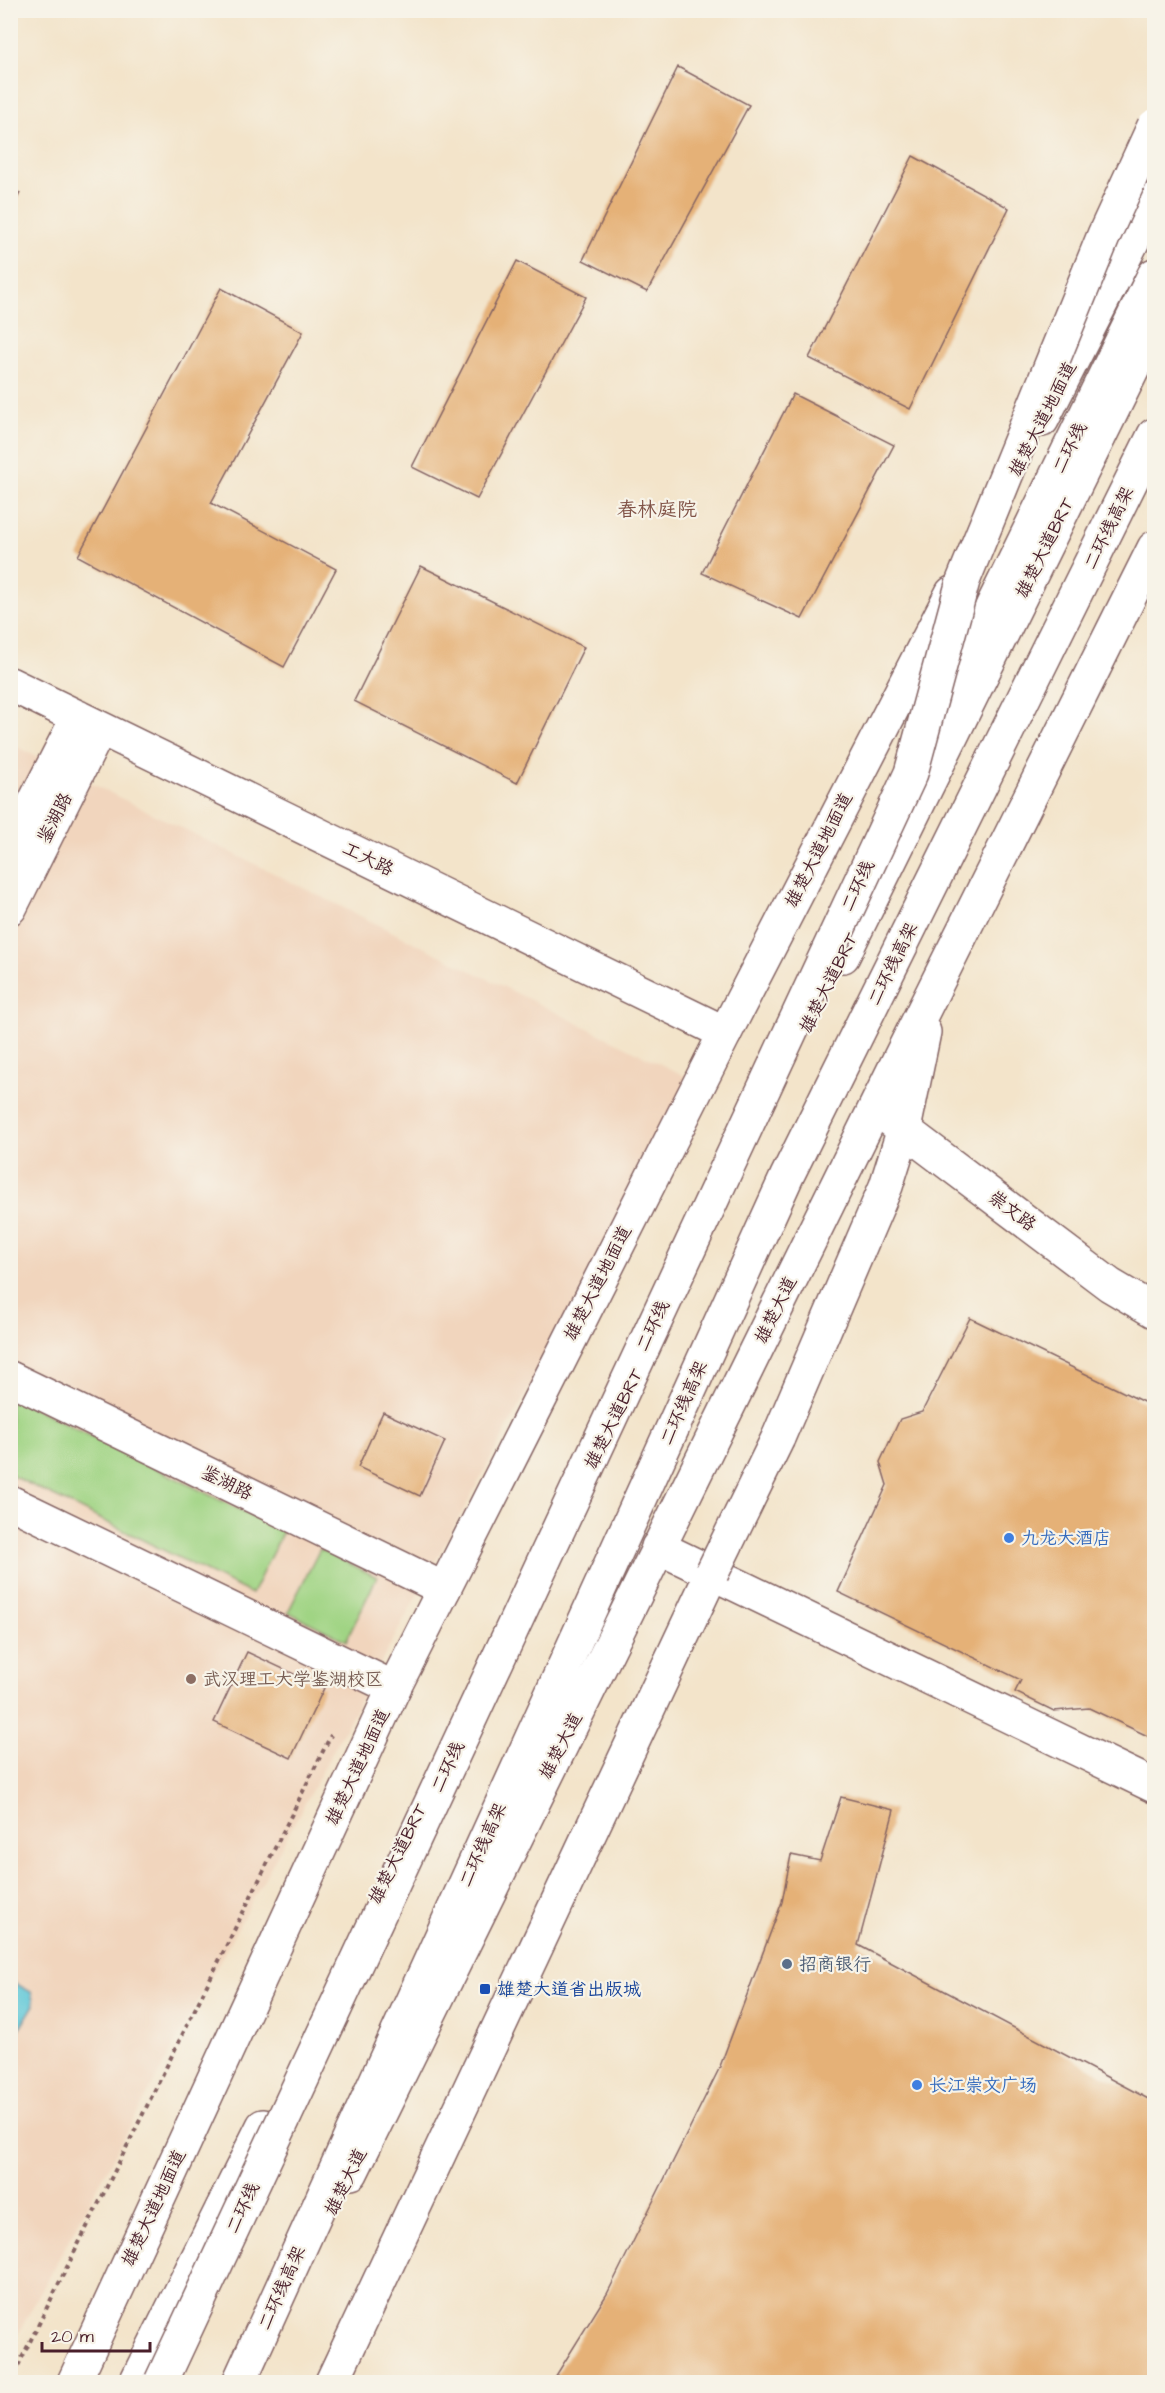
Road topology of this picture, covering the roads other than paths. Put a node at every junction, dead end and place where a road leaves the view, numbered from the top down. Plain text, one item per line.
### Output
1 (1155, 126) edge
2 (1155, 199) edge
3 (1155, 275) edge
4 (1155, 326) edge
5 (1155, 435) edge
6 (1155, 548) edge
7 (10, 684) edge
8 (89, 723) junction
9 (910, 773) junction
10 (10, 850) edge
11 (10, 908) edge
12 (933, 988) junction
13 (725, 1033) junction
14 (873, 1107) junction
15 (904, 1130) junction
16 (1155, 1311) edge
17 (10, 1378) edge
18 (10, 1502) edge
19 (658, 1547) junction
20 (444, 1589) junction
21 (394, 1688) junction
22 (1155, 1786) edge
23 (74, 2382) edge
24 (136, 2382) edge
25 (161, 2382) edge
26 (242, 2382) edge
27 (332, 2382) edge

1 - 9 main road, bridge
2 - 13 main road, 雄楚大道地面道
3 - 9 main road, 二环线, bridge
4 - 24 main road, 雄楚大道BRT
5 - 26 main road, 二环线高架
6 - 12 main road
7 - 8 main road, 工大路
8 - 10 main road, 鉴湖路
8 - 11 main road, 鉴湖路
8 - 13 main road, 工大路
9 - 25 main road, 二环线, bridge
12 - 14 main road
12 - 15 main road
13 - 20 main road, 雄楚大道地面道
14 - 15 main road, 崇文路
14 - 19 main road, 雄楚大道
15 - 16 main road, 崇文路
15 - 27 main road, bridge
17 - 20 main road, 鉴湖路
18 - 21 main road
19 - 22 main road
19 - 26 main road, 雄楚大道
20 - 21 main road, 雄楚大道地面道
21 - 23 main road, 雄楚大道地面道

